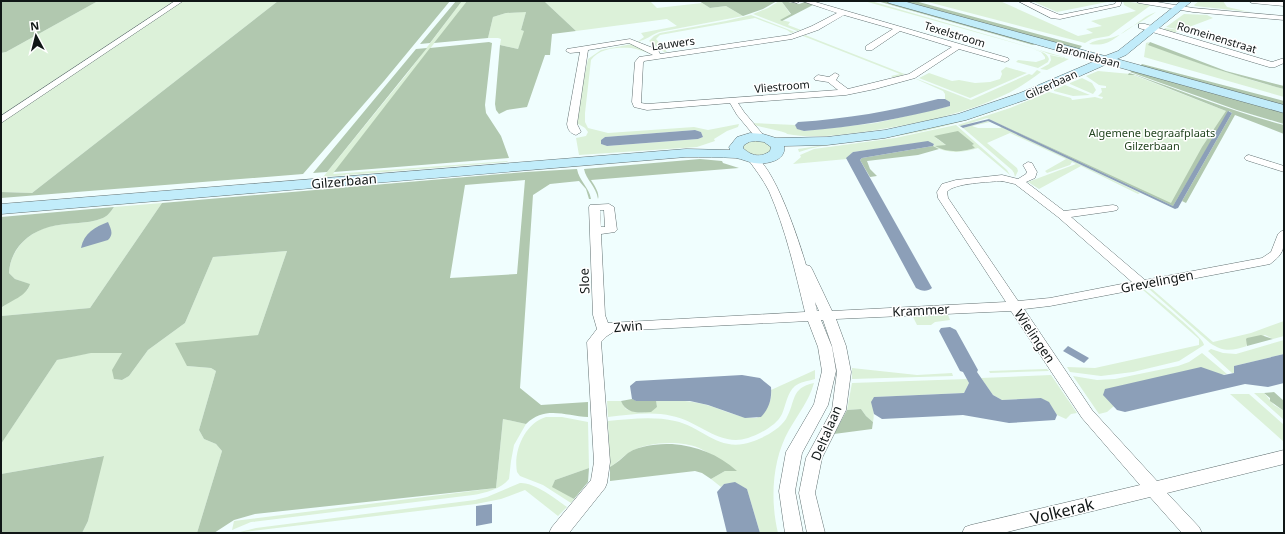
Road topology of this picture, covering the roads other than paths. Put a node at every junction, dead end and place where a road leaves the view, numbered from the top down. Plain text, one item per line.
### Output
1 (180, 1) edge
2 (792, 1) edge
3 (797, 1) edge
4 (805, 1) edge
5 (892, 1) edge
6 (919, 1) edge
7 (1021, 1) edge
8 (1119, 1) edge
9 (1139, 1) edge
10 (1252, 1) edge
11 (1178, 4) edge
12 (1284, 4) edge
13 (843, 12) junction
14 (1264, 16) junction
15 (1284, 18) edge
16 (1147, 28) junction
17 (899, 29) junction
18 (642, 38) dead end
19 (630, 41) junction
20 (958, 46) junction
21 (869, 48) dead end
22 (584, 49) junction
23 (570, 51) dead end
24 (1120, 54) junction
25 (1106, 55) junction
26 (658, 56) junction
27 (1094, 56) junction
28 (1005, 60) dead end
29 (1284, 60) edge
30 (818, 78) dead end
31 (846, 92) junction
32 (1014, 99) junction
33 (1284, 99) edge
34 (733, 102) junction
35 (1284, 109) edge
36 (740, 113) junction
37 (1, 120) edge
38 (576, 132) dead end
39 (760, 137) junction
40 (744, 149) junction
41 (774, 150) junction
42 (1249, 158) dead end
43 (1028, 165) dead end
44 (1284, 169) edge
45 (1019, 182) junction
46 (774, 191) junction
47 (1113, 208) dead end
48 (1, 209) edge
49 (1062, 215) junction
50 (596, 231) dead end
51 (1284, 234) edge
52 (795, 247) junction
53 (1142, 284) junction
54 (1015, 306) junction
55 (827, 314) junction
56 (812, 315) junction
57 (604, 329) junction
58 (1284, 457) edge
59 (1154, 488) junction
60 (558, 533) edge
61 (794, 533) edge
62 (816, 533) edge
63 (971, 533) edge
64 (1193, 533) edge

1 - 37 street
2 - 3 street
4 - 13 street, Texelstroom
5 - 27 street, Baroniebaan
6 - 25 street, Baroniebaan
7 - 8 street
9 - 11 street
10 - 12 street
10 - 14 street
11 - 14 street
11 - 16 street, Gilzerbaan
13 - 17 street, Texelstroom
13 - 26 street, Lauwers
14 - 15 street
16 - 24 street, Gilzerbaan
16 - 25 street, Gilzerbaan
16 - 29 street, Romeinenstraat
17 - 20 street, Texelstroom
17 - 21 street
18 - 19 street
19 - 22 street
19 - 26 street
20 - 28 street, Texelstroom
20 - 31 street, Vliestroom
22 - 23 street
22 - 38 street
24 - 25 street, Gilzerbaan
24 - 33 street, Baroniebaan
25 - 27 street, Gilzerbaan
25 - 32 street, Gilzerbaan
25 - 35 street, Baroniebaan
26 - 34 street, Lauwers
27 - 32 street, Gilzerbaan
30 - 31 street, Vliestroom
31 - 34 street, Vliestroom
32 - 41 street, Gilzerbaan
34 - 36 street
36 - 39 street
36 - 40 street
39 - 40 street
39 - 41 street
40 - 41 street, Gilzerbaan
40 - 46 street, Deltalaan
40 - 48 street, Gilzerbaan
41 - 46 street, Deltalaan
42 - 44 street
43 - 45 street
45 - 49 street, Wielingen
45 - 54 street, Wielingen
46 - 52 street, Deltalaan
47 - 49 street
49 - 53 street, Wielingen
50 - 57 street, Sloe
51 - 53 street, Grevelingen
52 - 55 street, Deltalaan
52 - 56 street, Deltalaan
53 - 54 street, Grevelingen
54 - 55 street, Krammer
54 - 59 street, Wielingen
55 - 56 street, Zwin
55 - 62 street, Deltalaan
56 - 57 street, Zwin
56 - 61 street, Deltalaan
57 - 60 street, Zwin
58 - 59 street
59 - 63 street, Volkerak
59 - 64 street, Wielingen

